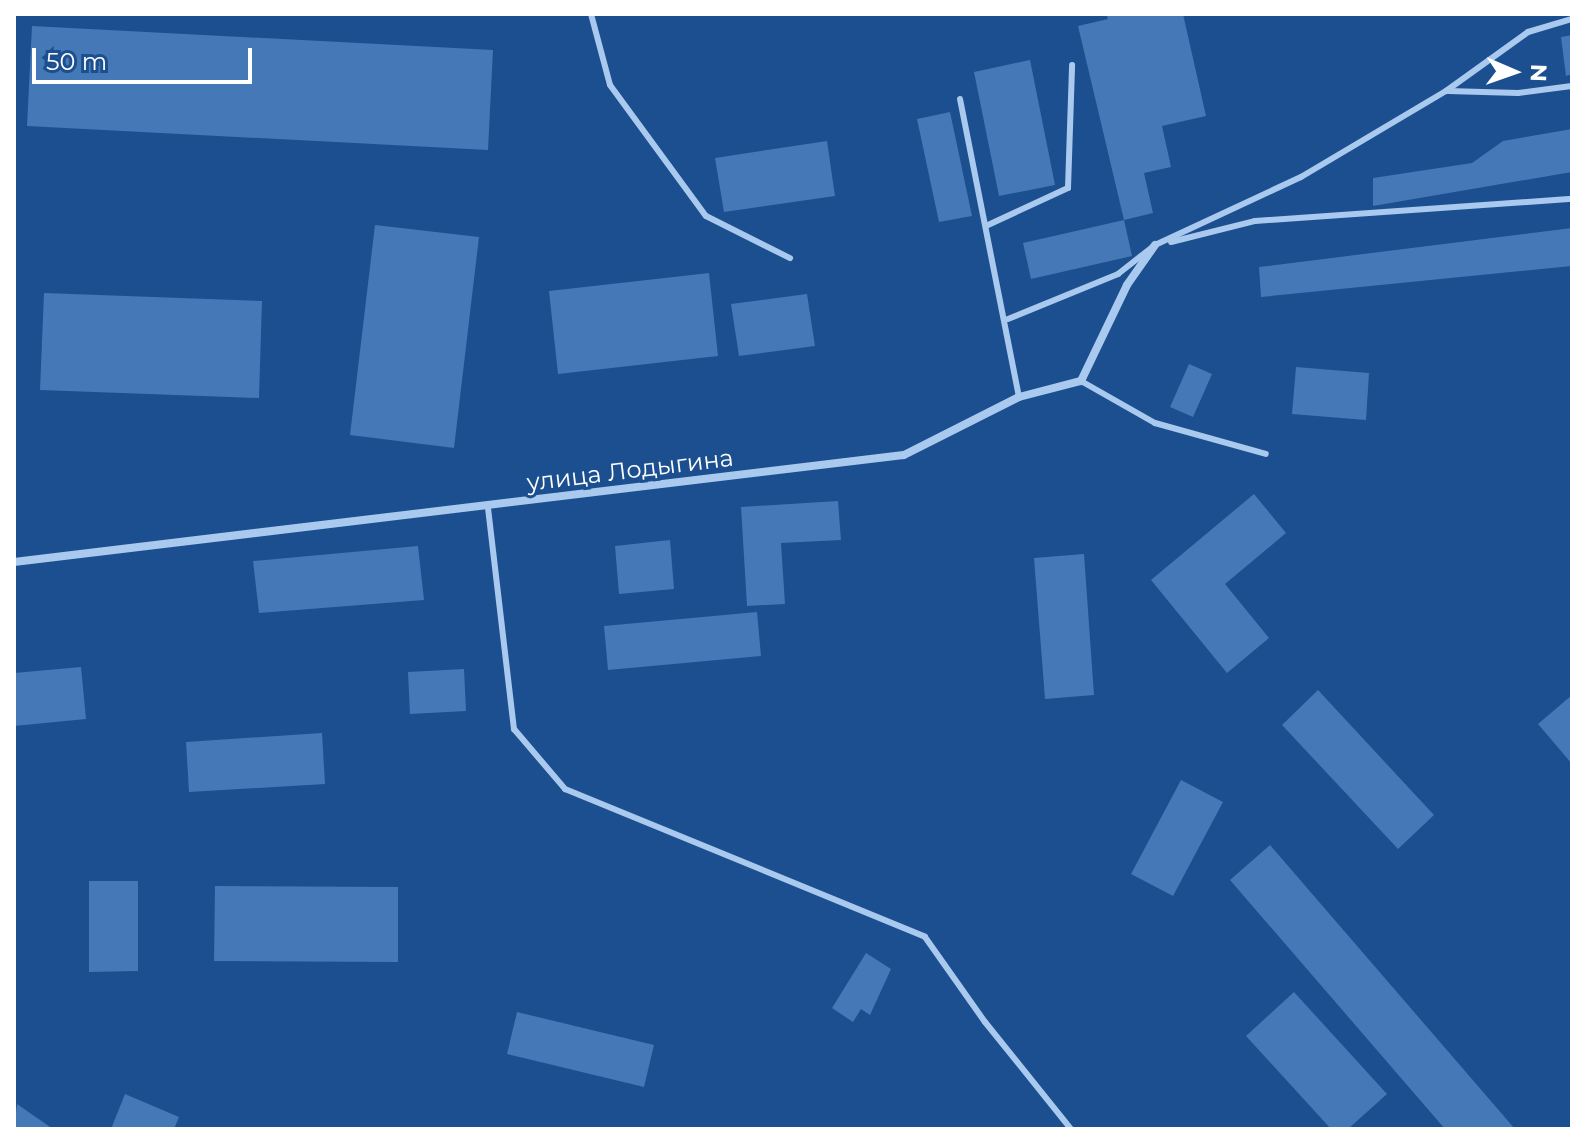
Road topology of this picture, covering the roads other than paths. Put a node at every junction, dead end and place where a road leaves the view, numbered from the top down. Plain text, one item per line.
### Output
1 (591, 14) edge
2 (1572, 19) edge
3 (1072, 65) dead end
4 (1572, 86) edge
5 (1446, 91) junction
6 (960, 99) dead end
7 (1572, 199) edge
8 (988, 225) junction
9 (1155, 245) junction
10 (790, 258) dead end
11 (1008, 319) junction
12 (1081, 381) junction
13 (1019, 397) junction
14 (1266, 454) dead end
15 (488, 508) junction
16 (14, 562) edge
17 (1071, 1129) edge

1 - 10 lane
2 - 5 lane
3 - 8 lane
4 - 5 lane
5 - 9 lane
6 - 8 lane
7 - 9 lane
8 - 11 lane
9 - 11 lane
9 - 12 street
11 - 13 lane
12 - 13 street, улица Лодыгина
12 - 14 lane
13 - 15 street, улица Лодыгина
15 - 16 street, улица Лодыгина
15 - 17 lane

